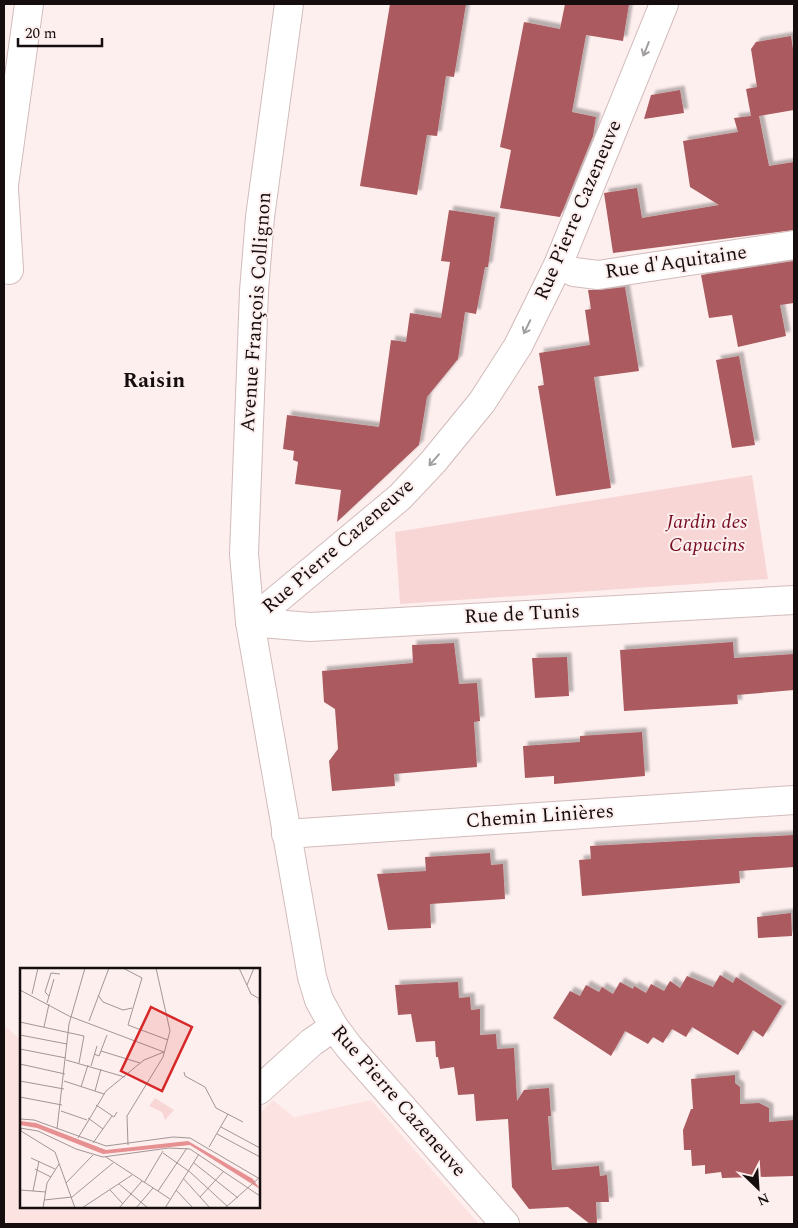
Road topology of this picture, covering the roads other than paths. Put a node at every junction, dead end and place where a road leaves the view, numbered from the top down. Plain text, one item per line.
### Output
1 (29, 4) edge
2 (289, 4) edge
3 (664, 4) edge
4 (4, 184) edge
5 (4, 189) edge
6 (794, 244) edge
7 (558, 265) junction
8 (9, 270) dead end
9 (794, 600) edge
10 (250, 622) junction
11 (794, 800) edge
12 (286, 834) junction
13 (334, 1027) junction
14 (260, 1089) edge
15 (505, 1224) edge

1 - 4 street
2 - 10 street, Avenue François Collignon
3 -> 7 street, Rue Pierre Cazeneuve
5 - 8 street
6 - 7 street, Rue d'Aquitaine
7 -> 10 street, Rue Pierre Cazeneuve
9 - 10 street, Rue de Tunis
10 - 12 street, Rue Pierre Cazeneuve
11 - 12 street, Chemin Linières
12 - 13 street, Rue Pierre Cazeneuve
13 - 14 street
13 - 15 street, Rue Pierre Cazeneuve

